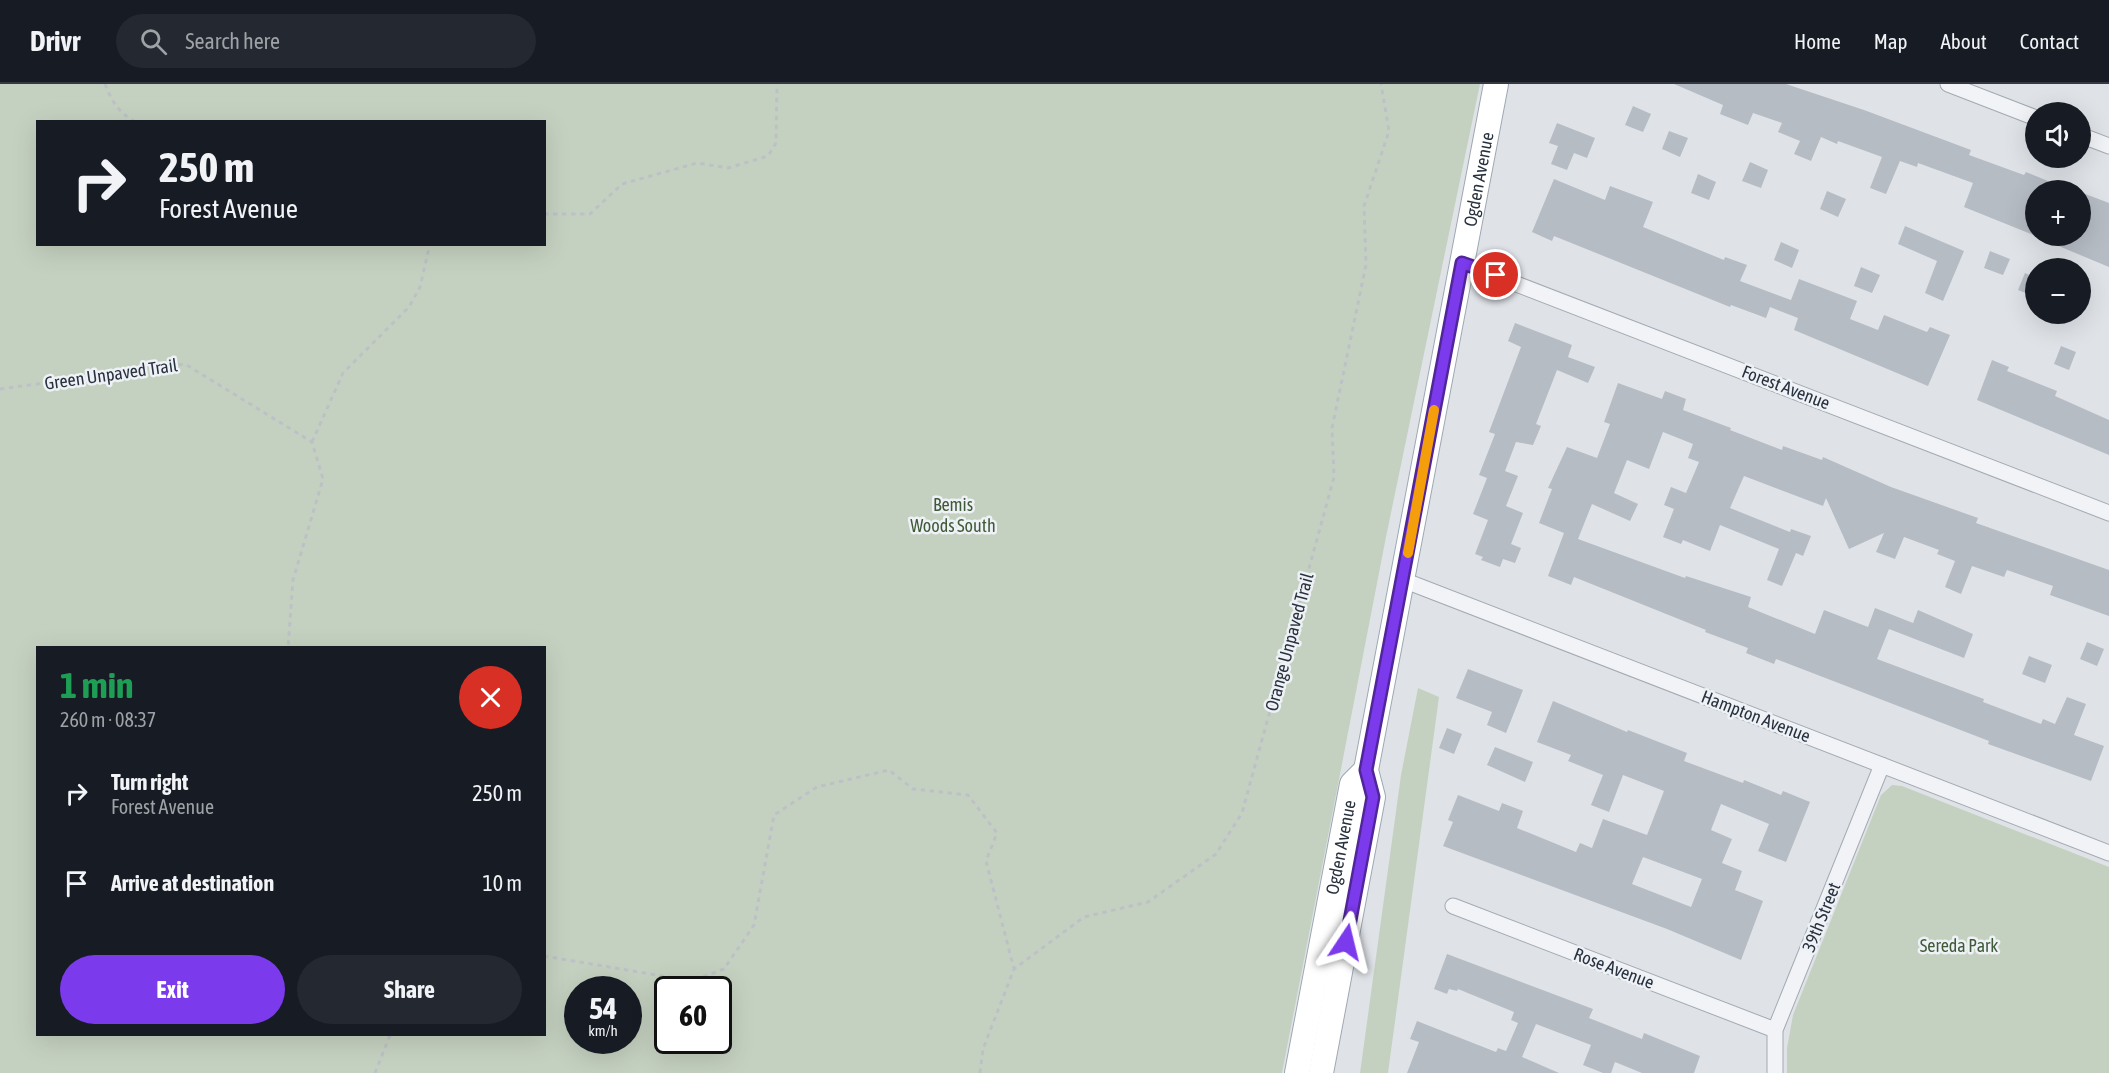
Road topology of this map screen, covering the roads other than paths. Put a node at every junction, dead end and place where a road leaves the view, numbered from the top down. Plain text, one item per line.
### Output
1 (1496, 84) edge
2 (1948, 84) edge
3 (2025, 114) edge
4 (2091, 139) edge
5 (2109, 146) edge
6 (1462, 263) junction
7 (2109, 513) edge
8 (1403, 580) junction
9 (1882, 765) junction
10 (1366, 770) junction
11 (2109, 853) edge
12 (1453, 906) dead end
13 (1775, 1030) junction
14 (1297, 1073) edge
15 (1321, 1073) edge
16 (1775, 1073) edge

1 - 6 main road, Ogden Avenue
2 - 3 street
4 - 5 street
6 - 7 street, Forest Avenue
6 - 8 main road, Ogden Avenue
8 - 9 street, Hampton Avenue
8 - 10 main road, Ogden Avenue
9 - 11 street, Hampton Avenue
9 - 13 street, 39th Street
10 - 14 main road, Ogden Avenue
10 - 15 main road, Ogden Avenue
12 - 13 street, Rose Avenue
13 - 16 street, 39th Street

